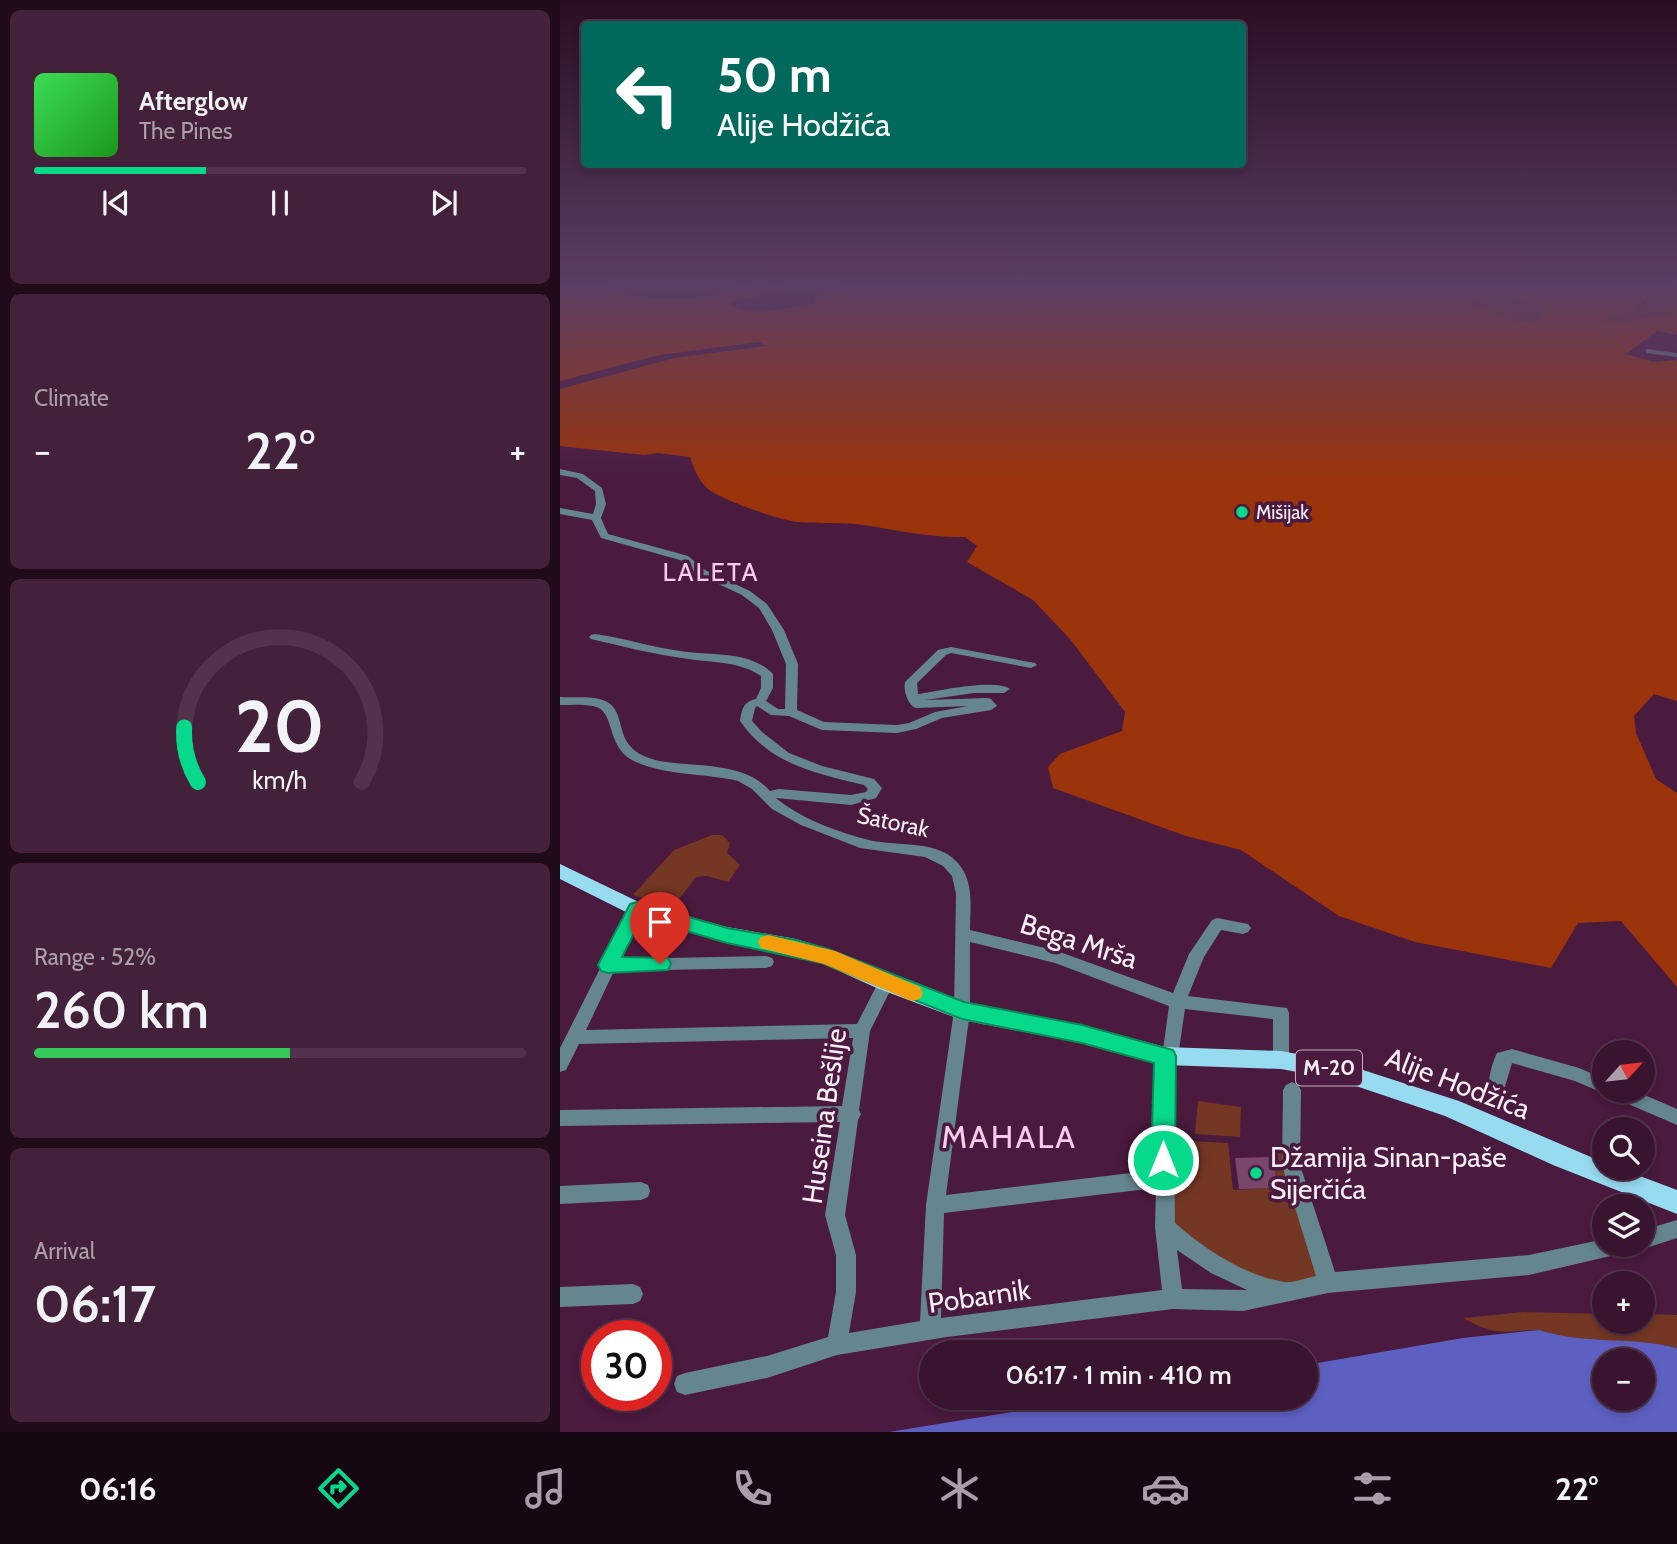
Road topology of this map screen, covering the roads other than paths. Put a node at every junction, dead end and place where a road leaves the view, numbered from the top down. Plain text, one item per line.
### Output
1 (1649, 351) dead end
2 (1677, 355) edge
3 (560, 472) edge
4 (560, 512) edge
5 (596, 518) junction
6 (595, 637) dead end
7 (1031, 665) dead end
8 (1004, 688) dead end
9 (915, 698) junction
10 (560, 701) edge
11 (760, 702) junction
12 (791, 712) junction
13 (768, 796) junction
14 (560, 871) edge
15 (637, 909) junction
16 (1243, 928) dead end
17 (962, 934) junction
18 (766, 962) dead end
19 (608, 965) junction
20 (886, 983) junction
21 (1178, 1002) junction
22 (962, 1011) junction
23 (862, 1031) junction
24 (573, 1037) junction
25 (1168, 1057) junction
26 (1281, 1060) junction
27 (560, 1065) edge
28 (1592, 1081) edge
29 (1497, 1088) dead end
30 (1292, 1090) dead end
31 (1644, 1103) edge
32 (852, 1114) junction
33 (1677, 1117) edge
34 (560, 1118) edge
35 (1164, 1178) junction
36 (641, 1191) dead end
37 (560, 1195) edge
38 (1677, 1202) edge
39 (935, 1205) junction
40 (1165, 1227) junction
41 (1677, 1229) edge
42 (1655, 1236) edge
43 (1592, 1251) edge
44 (1328, 1283) junction
45 (1285, 1290) junction
46 (633, 1294) dead end
47 (560, 1297) edge
48 (1173, 1299) junction
49 (930, 1330) junction
50 (837, 1345) junction
51 (685, 1384) dead end

1 - 2 street
3 - 5 street
4 - 5 street
5 - 12 street
6 - 11 street
7 - 9 street
8 - 9 street
9 - 12 street
10 - 13 street, Šatorak
11 - 12 street
11 - 13 street
13 - 17 street, Šatorak
14 - 15 main road, M-20
15 - 19 street
15 - 20 main road, M-20
16 - 21 street
17 - 21 street, Bega Mrša
17 - 22 street, Šatorak
18 - 19 street
19 - 24 street
20 - 22 main road, M-20
20 - 23 street, Huseina Bešlije
21 - 25 street
21 - 26 street
22 - 25 main road, Alije Hodžića / M-20
22 - 39 street, Šatorak
23 - 24 street
23 - 32 street, Huseina Bešlije
24 - 27 street
25 - 26 main road, Alije Hodžića / M-20
25 - 35 street
26 - 38 main road, Alije Hodžića / M-20
28 - 29 street
30 - 44 street
31 - 33 street
32 - 34 street
32 - 50 street, Huseina Bešlije
35 - 39 street
35 - 40 street
36 - 37 street
39 - 49 street, Šatorak
40 - 45 street, Pobarnik
40 - 48 street
41 - 42 street
43 - 44 street, Pobarnik
44 - 45 street, Pobarnik
45 - 48 street, Pobarnik
46 - 47 street
48 - 49 street, Pobarnik
49 - 50 street, Pobarnik
50 - 51 street, Pobarnik

